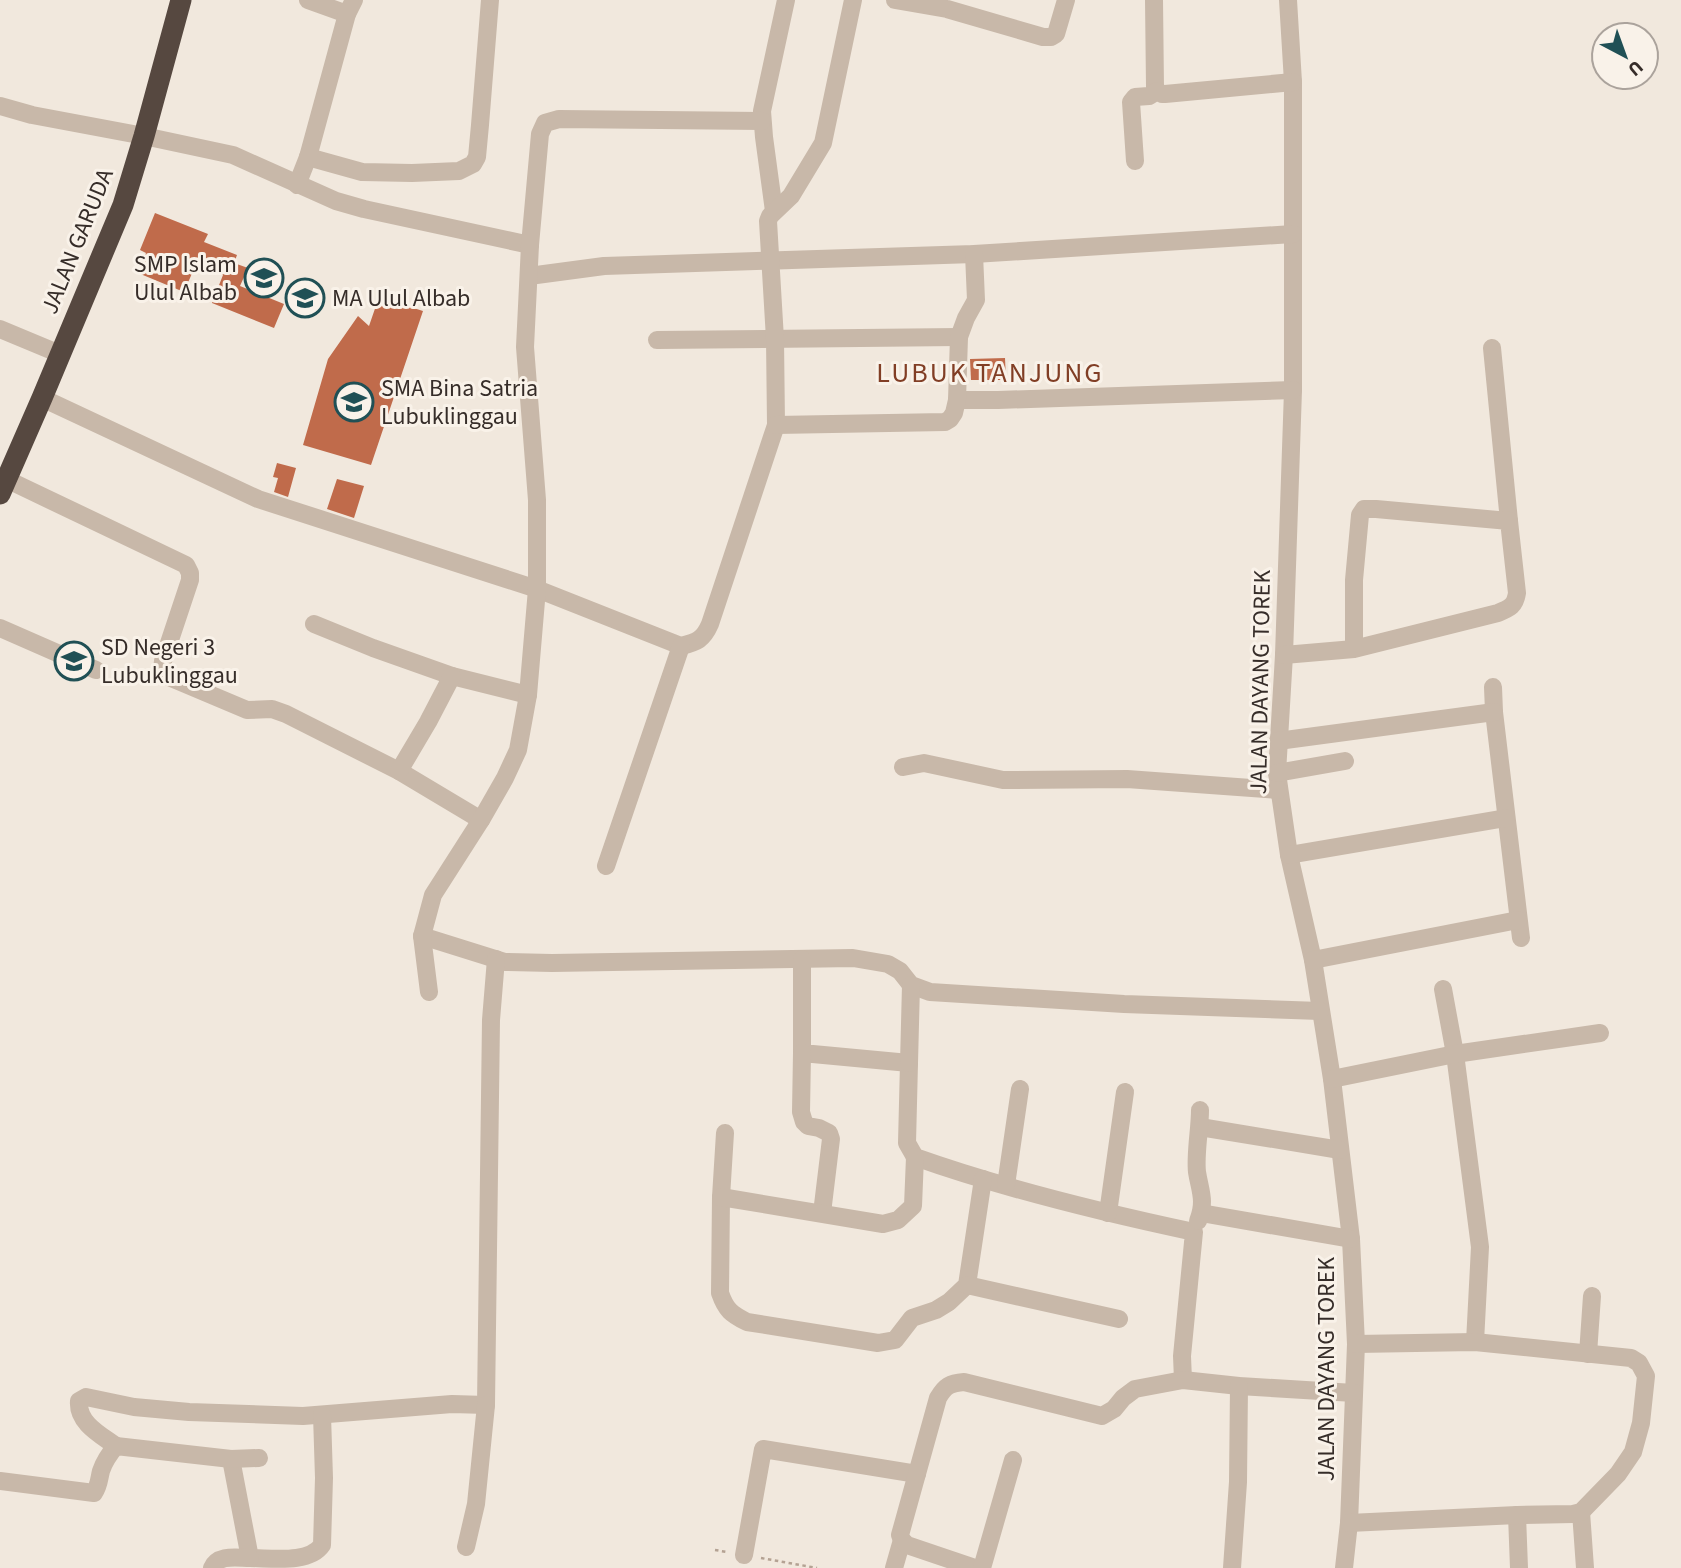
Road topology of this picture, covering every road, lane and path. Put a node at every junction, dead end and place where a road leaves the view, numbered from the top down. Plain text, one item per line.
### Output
1 (181, 0) edge
2 (308, 0) edge
3 (490, 0) edge
4 (786, 0) edge
5 (853, 0) edge
6 (895, 0) edge
7 (1066, 0) edge
8 (1154, 0) edge
9 (1288, 0) edge
10 (948, 4) edge
11 (350, 7) edge
12 (1293, 82) junction
13 (1157, 91) junction
14 (0, 106) edge
15 (762, 121) junction
16 (144, 136) junction
17 (307, 157) junction
18 (1135, 161) dead end
19 (298, 185) junction
20 (774, 211) junction
21 (1293, 234) junction
22 (530, 244) junction
23 (974, 254) junction
24 (771, 260) junction
25 (529, 275) junction
26 (0, 329) edge
27 (959, 337) junction
28 (775, 339) junction
29 (657, 340) dead end
30 (1492, 348) dead end
31 (60, 354) junction
32 (1293, 390) junction
33 (42, 398) junction
34 (957, 400) junction
35 (776, 425) junction
36 (3, 487) edge
37 (1509, 521) junction
38 (537, 589) junction
39 (314, 624) dead end
40 (0, 628) edge
41 (681, 646) junction
42 (1354, 649) junction
43 (1284, 655) junction
44 (96, 670) dead end
45 (452, 676) junction
46 (1493, 687) dead end
47 (528, 695) junction
48 (1494, 712) junction
49 (1278, 741) junction
50 (1345, 761) dead end
51 (903, 767) dead end
52 (399, 771) junction
53 (1278, 782) junction
54 (1506, 818) junction
55 (481, 820) junction
56 (1289, 855) junction
57 (606, 866) dead end
58 (422, 936) junction
59 (496, 959) junction
60 (802, 959) junction
61 (1313, 960) junction
62 (911, 985) junction
63 (1443, 989) dead end
64 (429, 992) dead end
65 (1320, 1012) junction
66 (1600, 1033) dead end
67 (802, 1053) junction
68 (1455, 1054) junction
69 (909, 1063) junction
70 (1332, 1079) junction
71 (1020, 1089) dead end
72 (1125, 1092) dead end
73 (725, 1133) dead end
74 (1340, 1150) junction
75 (915, 1157) junction
76 (983, 1179) junction
77 (1006, 1185) junction
78 (721, 1197) junction
79 (822, 1213) junction
80 (1108, 1213) junction
81 (1201, 1213) junction
82 (1194, 1231) junction
83 (1351, 1239) junction
84 (967, 1285) junction
85 (1592, 1296) dead end
86 (1119, 1319) dead end
87 (1475, 1342) junction
88 (1356, 1344) junction
89 (1588, 1354) junction
90 (1182, 1380) junction
91 (1239, 1386) junction
92 (1354, 1393) junction
93 (486, 1405) junction
94 (322, 1415) junction
95 (116, 1446) junction
96 (259, 1458) dead end
97 (231, 1459) junction
98 (1013, 1460) dead end
99 (917, 1474) junction
100 (0, 1481) edge
101 (1581, 1512) junction
102 (1517, 1514) junction
103 (1349, 1523) junction
104 (902, 1540) junction
105 (466, 1548) dead end
106 (715, 1550) dead end
107 (744, 1555) junction
108 (250, 1558) junction
109 (212, 1568) edge
110 (817, 1568) edge
111 (894, 1568) edge
112 (975, 1568) edge
113 (982, 1568) edge
114 (1232, 1568) edge
115 (1344, 1568) edge
116 (1519, 1568) edge
117 (1585, 1568) edge

1 - 16 highway, JALAN GARUDA
2 - 11 street
3 - 17 street
4 - 15 street
5 - 20 street
6 - 10 street
7 - 10 street
8 - 13 street
9 - 12 street, JALAN DAYANG TOREK
11 - 17 street
12 - 13 street
12 - 21 street, JALAN DAYANG TOREK
13 - 18 street
14 - 16 street
15 - 20 street
15 - 22 street
16 - 19 street
16 - 31 highway, JALAN GARUDA
17 - 19 street
19 - 22 street
20 - 24 street
21 - 23 street
21 - 32 street, JALAN DAYANG TOREK
22 - 25 street
23 - 24 street
23 - 27 street
24 - 25 street
24 - 28 street
25 - 38 street
26 - 31 street
27 - 28 street
27 - 34 street
28 - 29 street
28 - 35 street
30 - 37 street
31 - 33 highway, JALAN GARUDA
32 - 34 street
32 - 43 street, JALAN DAYANG TOREK
33 - 36 highway, JALAN GARUDA
33 - 38 street
34 - 35 street
35 - 41 street
36 - 52 street
37 - 42 street
37 - 42 street
38 - 41 street
38 - 47 street
39 - 45 street
40 - 44 street
41 - 57 street
42 - 43 street
43 - 49 street, JALAN DAYANG TOREK
45 - 47 street
45 - 52 street
46 - 48 street
47 - 55 street
48 - 49 street
48 - 54 street
49 - 53 street, JALAN DAYANG TOREK
50 - 53 street
51 - 53 street
52 - 55 street
53 - 56 street, JALAN DAYANG TOREK
54 - 56 street
54 - 61 street
55 - 58 street
56 - 61 street, JALAN DAYANG TOREK
58 - 59 street
58 - 64 street
59 - 60 street
59 - 93 street
60 - 62 street
60 - 67 street
61 - 65 street, JALAN DAYANG TOREK
62 - 65 street
62 - 69 street
63 - 68 street
65 - 70 street, JALAN DAYANG TOREK
66 - 68 street
67 - 69 street
67 - 79 street
68 - 70 street
68 - 87 street
69 - 75 street
70 - 74 street, JALAN DAYANG TOREK
71 - 77 street
72 - 80 street
73 - 78 street
74 - 81 street
74 - 83 street, JALAN DAYANG TOREK
75 - 76 street
75 - 79 street
76 - 77 street
76 - 84 street
77 - 80 street
78 - 79 street
78 - 84 street
80 - 82 street
81 - 82 street
81 - 83 street
82 - 90 street
83 - 88 street, JALAN DAYANG TOREK
84 - 86 street
85 - 89 street
87 - 88 street
87 - 89 street
88 - 92 street, JALAN DAYANG TOREK
89 - 101 street
90 - 91 street
90 - 99 street
91 - 92 street
91 - 114 street
92 - 103 street, JALAN DAYANG TOREK
93 - 94 street
93 - 105 street
94 - 95 street
94 - 108 street
95 - 97 street
95 - 100 street
96 - 97 street
97 - 108 street
98 - 113 street
99 - 104 street
99 - 107 street
101 - 102 street
101 - 117 street
102 - 103 street
102 - 116 street
103 - 115 street, JALAN DAYANG TOREK
104 - 111 street
104 - 112 street
106 - 107 path
107 - 110 path
108 - 109 street

